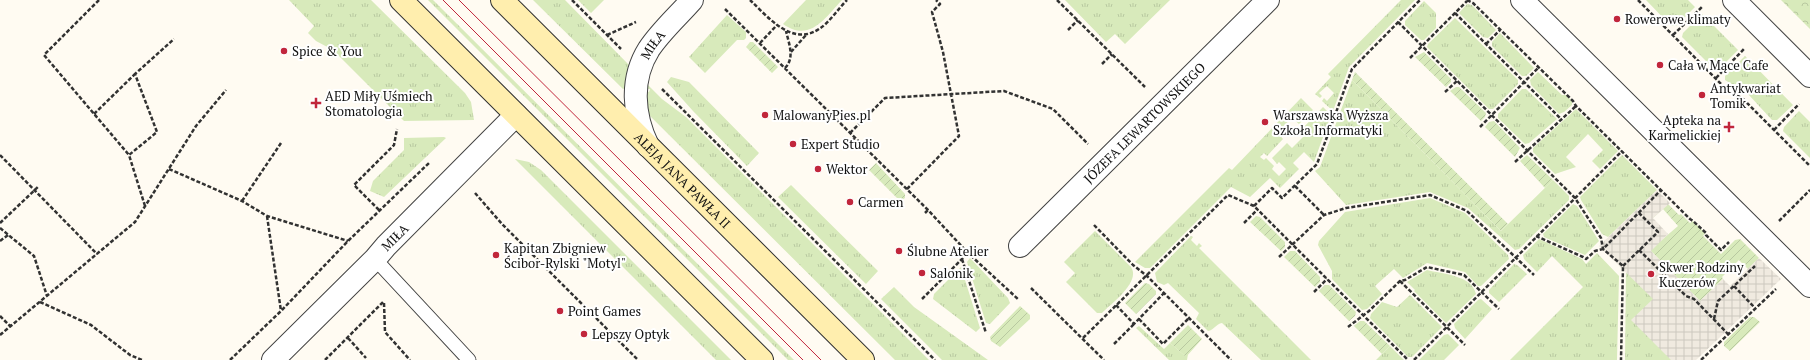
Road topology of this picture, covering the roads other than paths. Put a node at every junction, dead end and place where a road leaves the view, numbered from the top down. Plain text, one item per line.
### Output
1 (401, 0) edge
2 (502, 0) edge
3 (692, 0) edge
4 (1268, 0) edge
5 (1522, 0) edge
6 (1734, 0) edge
7 (1810, 76) edge
8 (516, 115) junction
9 (648, 146) junction
10 (1020, 246) dead end
11 (375, 259) junction
12 (1810, 286) edge
13 (273, 360) edge
14 (469, 360) edge
15 (762, 360) edge
16 (863, 360) edge

1 - 8 main road
2 - 9 main road, ALEJA JANA PAWŁA II
3 - 9 street, MIŁA
4 - 10 street, JÓZEFA LEWARTOWSKIEGO
5 - 12 street
6 - 7 street
8 - 11 street, MIŁA
8 - 15 main road
9 - 16 main road, ALEJA JANA PAWŁA II
11 - 13 street, MIŁA
11 - 14 lane

